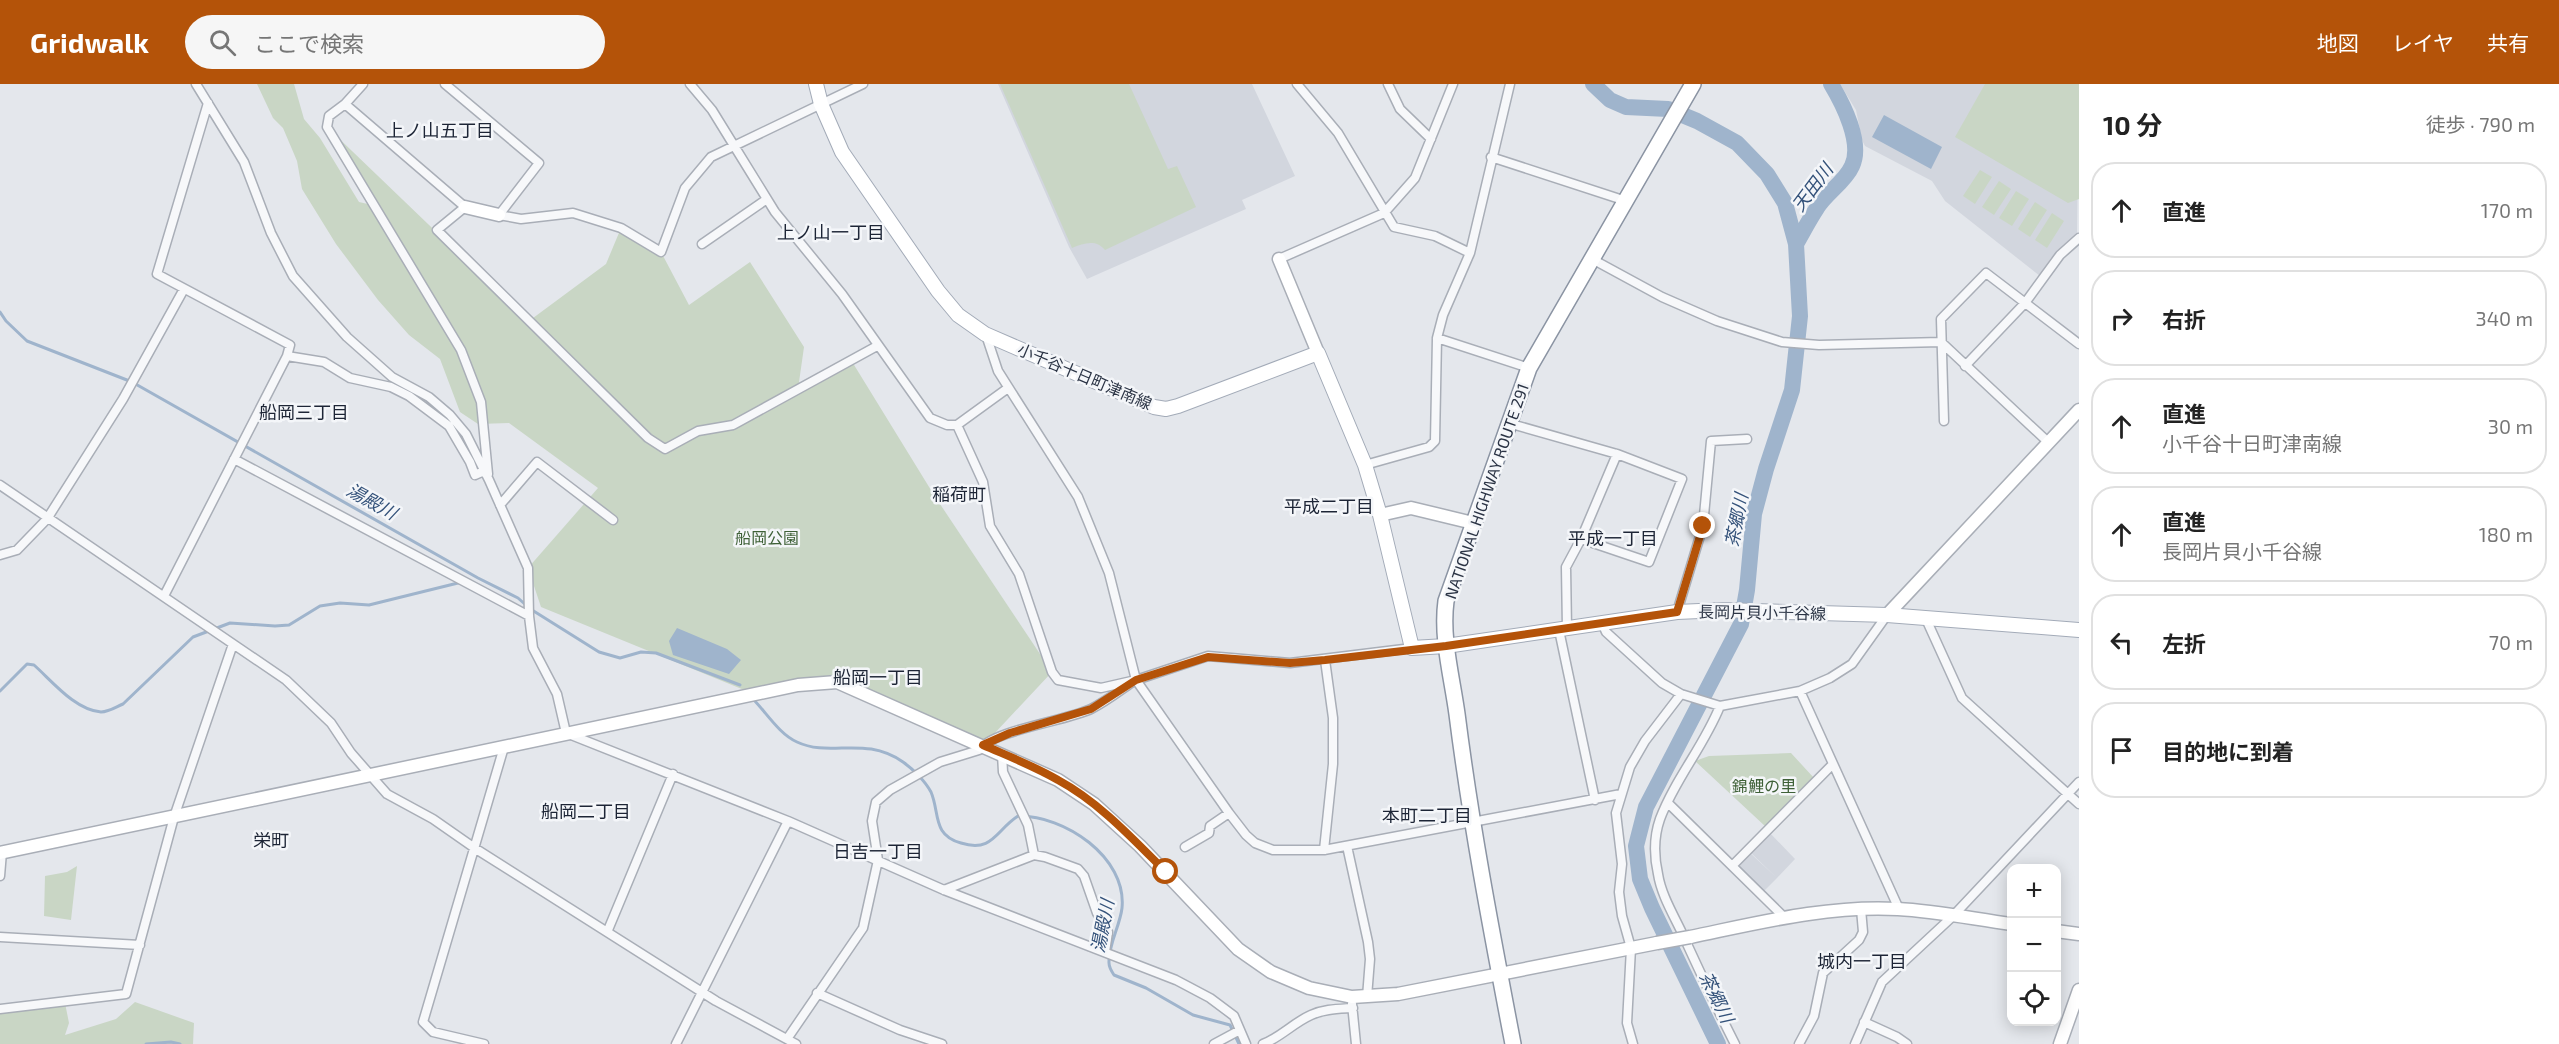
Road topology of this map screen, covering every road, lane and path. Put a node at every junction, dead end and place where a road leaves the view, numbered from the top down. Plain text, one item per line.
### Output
1 (196, 84) edge
2 (363, 84) edge
3 (445, 84) edge
4 (690, 84) edge
5 (816, 84) edge
6 (863, 84) edge
7 (1297, 84) edge
8 (1388, 84) edge
9 (1453, 84) edge
10 (1510, 84) edge
11 (1689, 90) edge
12 (208, 103) junction
13 (345, 104) junction
14 (821, 104) junction
15 (1431, 139) junction
16 (735, 144) junction
17 (1491, 157) junction
18 (767, 199) junction
19 (1626, 201) junction
20 (465, 207) junction
21 (1384, 213) junction
22 (499, 215) junction
23 (2079, 238) edge
24 (702, 244) dead end
25 (1470, 253) junction
26 (1279, 259) joint
27 (1592, 260) junction
28 (184, 289) junction
29 (2025, 303) junction
30 (986, 334) junction
31 (1437, 338) junction
32 (1941, 342) junction
33 (2079, 344) edge
34 (877, 346) junction
35 (1318, 353) junction
36 (287, 356) junction
37 (1965, 366) junction
38 (1529, 368) junction
39 (1008, 388) junction
40 (2079, 410) edge
41 (1944, 421) dead end
42 (1508, 423) junction
43 (957, 425) junction
44 (1747, 439) dead end
45 (2048, 442) junction
46 (1617, 454) junction
47 (234, 459) junction
48 (1365, 465) junction
49 (484, 471) junction
50 (489, 480) junction
51 (0, 484) edge
52 (500, 505) junction
53 (1380, 515) junction
54 (47, 519) junction
55 (614, 520) dead end
56 (1473, 523) junction
57 (1581, 539) junction
58 (0, 555) edge
59 (164, 596) junction
60 (1677, 612) junction
61 (529, 614) junction
62 (1887, 615) junction
63 (1926, 619) junction
64 (1602, 622) junction
65 (1563, 630) junction
66 (2079, 630) edge
67 (232, 644) junction
68 (1446, 646) junction
69 (1412, 648) junction
70 (1325, 660) junction
71 (1136, 680) junction
72 (1800, 691) junction
73 (1681, 694) junction
74 (1718, 706) junction
75 (566, 734) junction
76 (983, 745) junction
77 (504, 747) junction
78 (1002, 754) junction
79 (1832, 765) junction
80 (673, 774) junction
81 (370, 776) junction
82 (2079, 782) edge
83 (1621, 794) junction
84 (2067, 794) junction
85 (1595, 800) junction
86 (1668, 803) junction
87 (2079, 804) edge
88 (1229, 813) junction
89 (174, 817) junction
90 (788, 821) junction
91 (1472, 822) junction
92 (1347, 846) junction
93 (1185, 847) dead end
94 (476, 849) junction
95 (1324, 850) junction
96 (1, 853) edge
97 (1034, 855) junction
98 (878, 860) junction
99 (1732, 866) junction
100 (0, 876) edge
101 (944, 890) junction
102 (1861, 909) junction
103 (1899, 909) junction
104 (1953, 916) junction
105 (1785, 918) junction
106 (2007, 923) edge
107 (608, 930) junction
108 (2061, 932) edge
109 (2079, 934) edge
110 (0, 937) edge
111 (140, 945) junction
112 (1631, 948) junction
113 (1109, 953) junction
114 (1500, 973) junction
115 (2079, 990) edge
116 (702, 991) junction
117 (817, 993) junction
118 (1367, 997) junction
119 (1352, 1002) junction
120 (0, 1009) edge
121 (1864, 1022) junction
122 (1236, 1032) junction
123 (787, 1039) junction
124 (484, 1044) edge
125 (676, 1044) edge
126 (796, 1044) edge
127 (942, 1044) edge
128 (1214, 1044) edge
129 (1246, 1044) edge
130 (1263, 1044) edge
131 (1356, 1044) edge
132 (1513, 1044) edge
133 (1633, 1044) edge
134 (1735, 1044) edge
135 (1799, 1044) edge
136 (1855, 1044) edge
137 (1907, 1044) edge
138 (2060, 1044) edge

1 - 12 street
2 - 13 street
3 - 22 street
4 - 16 street
5 - 14 main road, 小千谷十日町津南線
6 - 14 street
7 - 21 street
8 - 15 street
9 - 15 street
10 - 17 street
11 - 19 highway, NATIONAL HIGHWAY ROUTE 291
12 - 28 street
12 - 49 street
13 - 20 street
13 - 50 street
14 - 16 street
14 - 30 main road, 小千谷十日町津南線
15 - 21 street
16 - 18 street
16 - 22 street
17 - 19 street
17 - 25 street
18 - 24 street
18 - 34 street
19 - 27 highway, NATIONAL HIGHWAY ROUTE 291
20 - 22 street
20 - 34 street
21 - 25 street
21 - 26 street
23 - 29 street
25 - 31 street
26 - 35 street
27 - 32 street
27 - 38 highway, NATIONAL HIGHWAY ROUTE 291
28 - 36 street
28 - 54 street
29 - 32 street
29 - 33 street
29 - 37 street
30 - 35 main road, 小千谷十日町津南線
30 - 39 street
31 - 38 street
31 - 48 street
32 - 37 street
32 - 41 street
34 - 43 street
35 - 48 main road
36 - 47 street
36 - 49 street
37 - 45 street
38 - 42 highway, NATIONAL HIGHWAY ROUTE 291
39 - 43 street
39 - 71 street
40 - 45 street
42 - 46 street
42 - 56 highway, NATIONAL HIGHWAY ROUTE 291
43 - 71 street
44 - 60 street
45 - 62 street
46 - 57 street
46 - 57 street
47 - 59 street
47 - 61 street
48 - 53 main road
49 - 50 street
50 - 52 street
51 - 54 street
52 - 55 street
52 - 61 street
53 - 56 street
53 - 69 main road
54 - 58 street
54 - 59 street
56 - 68 highway, NATIONAL HIGHWAY ROUTE 291
57 - 65 street
59 - 67 street
60 - 62 main road, 長岡片貝小千谷線
60 - 64 main road, 長岡片貝小千谷線
61 - 75 street
62 - 63 main road, 長岡片貝小千谷線
62 - 72 street
63 - 66 main road, 長岡片貝小千谷線
63 - 84 street
64 - 65 main road, 長岡片貝小千谷線
64 - 73 street
65 - 68 main road, 長岡片貝小千谷線
65 - 85 street
67 - 81 street
67 - 89 street
68 - 69 main road
68 - 91 highway, NATIONAL HIGHWAY ROUTE 291
69 - 70 street
70 - 71 street
70 - 95 street
71 - 76 street
71 - 88 street
72 - 74 street
72 - 79 street
73 - 74 street
73 - 83 street
74 - 86 street
75 - 76 street
75 - 77 street
75 - 80 street
76 - 78 street
76 - 98 street
77 - 81 street
77 - 94 street
78 - 97 street
78 - 119 street
79 - 99 street
79 - 103 street
80 - 90 street
80 - 107 street
81 - 89 street
81 - 94 street
82 - 84 street
83 - 85 street
83 - 112 street
84 - 87 street
84 - 104 street
85 - 91 street
86 - 99 street
86 - 134 street
88 - 93 street
88 - 95 street
89 - 96 street
89 - 111 street
90 - 98 street
90 - 116 street
91 - 92 street
91 - 114 highway, NATIONAL HIGHWAY ROUTE 291
92 - 95 street
92 - 118 street
94 - 107 street
94 - 124 street
96 - 100 street
97 - 101 street
97 - 113 street
98 - 101 street
98 - 117 street
99 - 105 street
101 - 113 street
102 - 103 street
102 - 105 street
102 - 135 street
103 - 104 street
104 - 106 street
104 - 121 street
105 - 112 street, bridge
107 - 116 street
108 - 109 street
110 - 111 street
111 - 120 street
112 - 114 street
112 - 133 street
113 - 122 street
114 - 118 street
114 - 132 highway, NATIONAL HIGHWAY ROUTE 291
115 - 138 street
116 - 123 street
116 - 125 street
117 - 123 street
117 - 127 street
118 - 119 street
119 - 130 street
119 - 131 street
121 - 136 street
121 - 137 street
122 - 128 street
122 - 129 street
123 - 126 street

